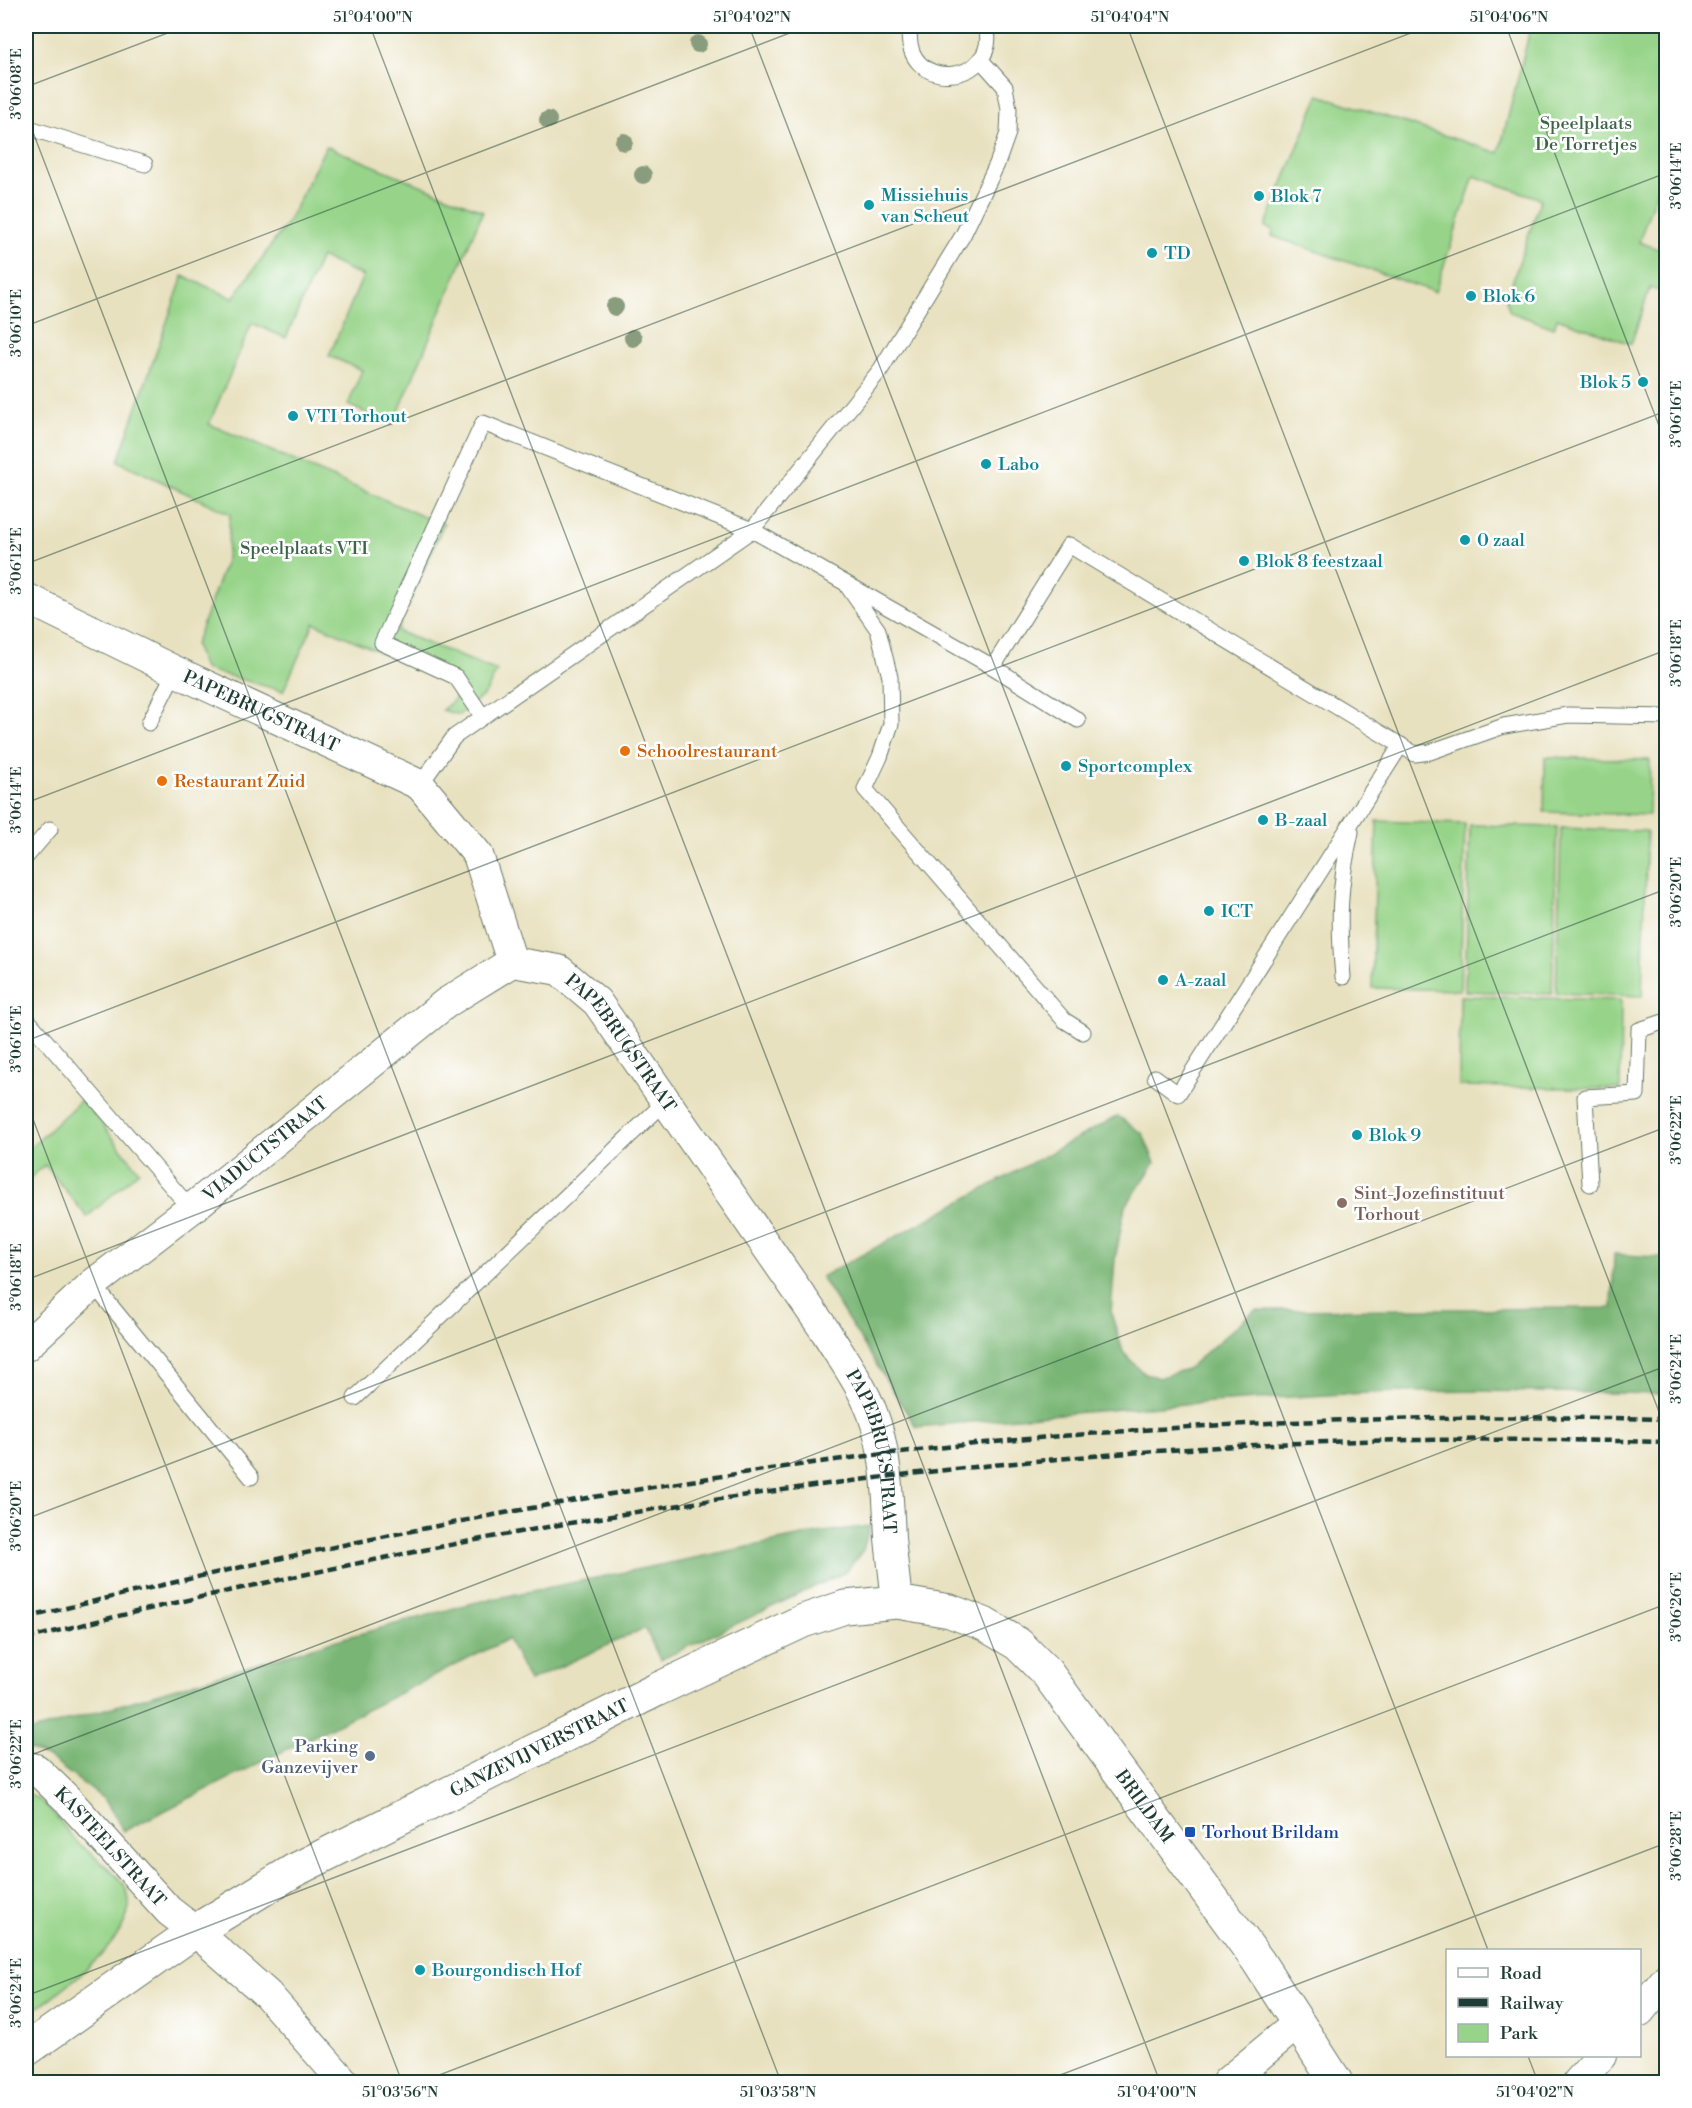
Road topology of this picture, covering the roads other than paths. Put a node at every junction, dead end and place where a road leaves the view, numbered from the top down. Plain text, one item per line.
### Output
1 (910, 26) edge
2 (986, 26) edge
3 (980, 59) junction
4 (26, 127) edge
5 (145, 164) dead end
6 (752, 530) junction
7 (844, 582) junction
8 (26, 598) edge
9 (993, 667) junction
10 (175, 671) junction
11 (483, 717) junction
12 (1666, 717) edge
13 (1078, 720) dead end
14 (148, 723) dead end
15 (1401, 746) junction
16 (420, 785) junction
17 (1353, 820) junction
18 (50, 829) dead end
19 (26, 857) edge
20 (512, 962) junction
21 (1343, 977) dead end
22 (26, 1018) edge
23 (1666, 1022) edge
24 (1083, 1032) dead end
25 (1155, 1077) dead end
26 (666, 1101) junction
27 (1590, 1184) dead end
28 (191, 1209) junction
29 (93, 1284) junction
30 (26, 1346) edge
31 (354, 1398) dead end
32 (251, 1477) dead end
33 (897, 1602) junction
34 (26, 1766) edge
35 (195, 1931) junction
36 (1666, 1979) edge
37 (1641, 2010) edge
38 (1297, 2024) junction
39 (26, 2050) edge
40 (1599, 2057) edge
41 (344, 2082) edge
42 (1227, 2082) edge
43 (1336, 2082) edge
44 (1578, 2082) edge

1 - 3 lane
2 - 3 lane
3 - 6 lane
4 - 5 lane
6 - 7 lane
6 - 11 lane
6 - 11 lane
7 - 9 lane
7 - 24 lane
8 - 10 street, PAPEBRUGSTRAAT
9 - 13 lane
9 - 15 lane
10 - 14 lane
10 - 16 street, PAPEBRUGSTRAAT
11 - 16 lane
12 - 15 lane
15 - 17 lane
16 - 20 street, PAPEBRUGSTRAAT
17 - 21 lane
17 - 25 lane
18 - 19 lane
20 - 26 street, PAPEBRUGSTRAAT
20 - 28 street, VIADUCTSTRAAT
22 - 28 lane
23 - 27 lane
26 - 31 lane
26 - 33 street, PAPEBRUGSTRAAT
28 - 29 street, VIADUCTSTRAAT
29 - 30 street, VIADUCTSTRAAT
29 - 32 lane
33 - 35 street, GANZEVIJVERSTRAAT
33 - 38 street, BRILDAM
34 - 35 street, KASTEELSTRAAT
35 - 39 street, GANZEVIJVERSTRAAT
35 - 41 street, KASTEELSTRAAT
36 - 37 street
38 - 42 street
38 - 43 street, BRILDAM
40 - 44 street

